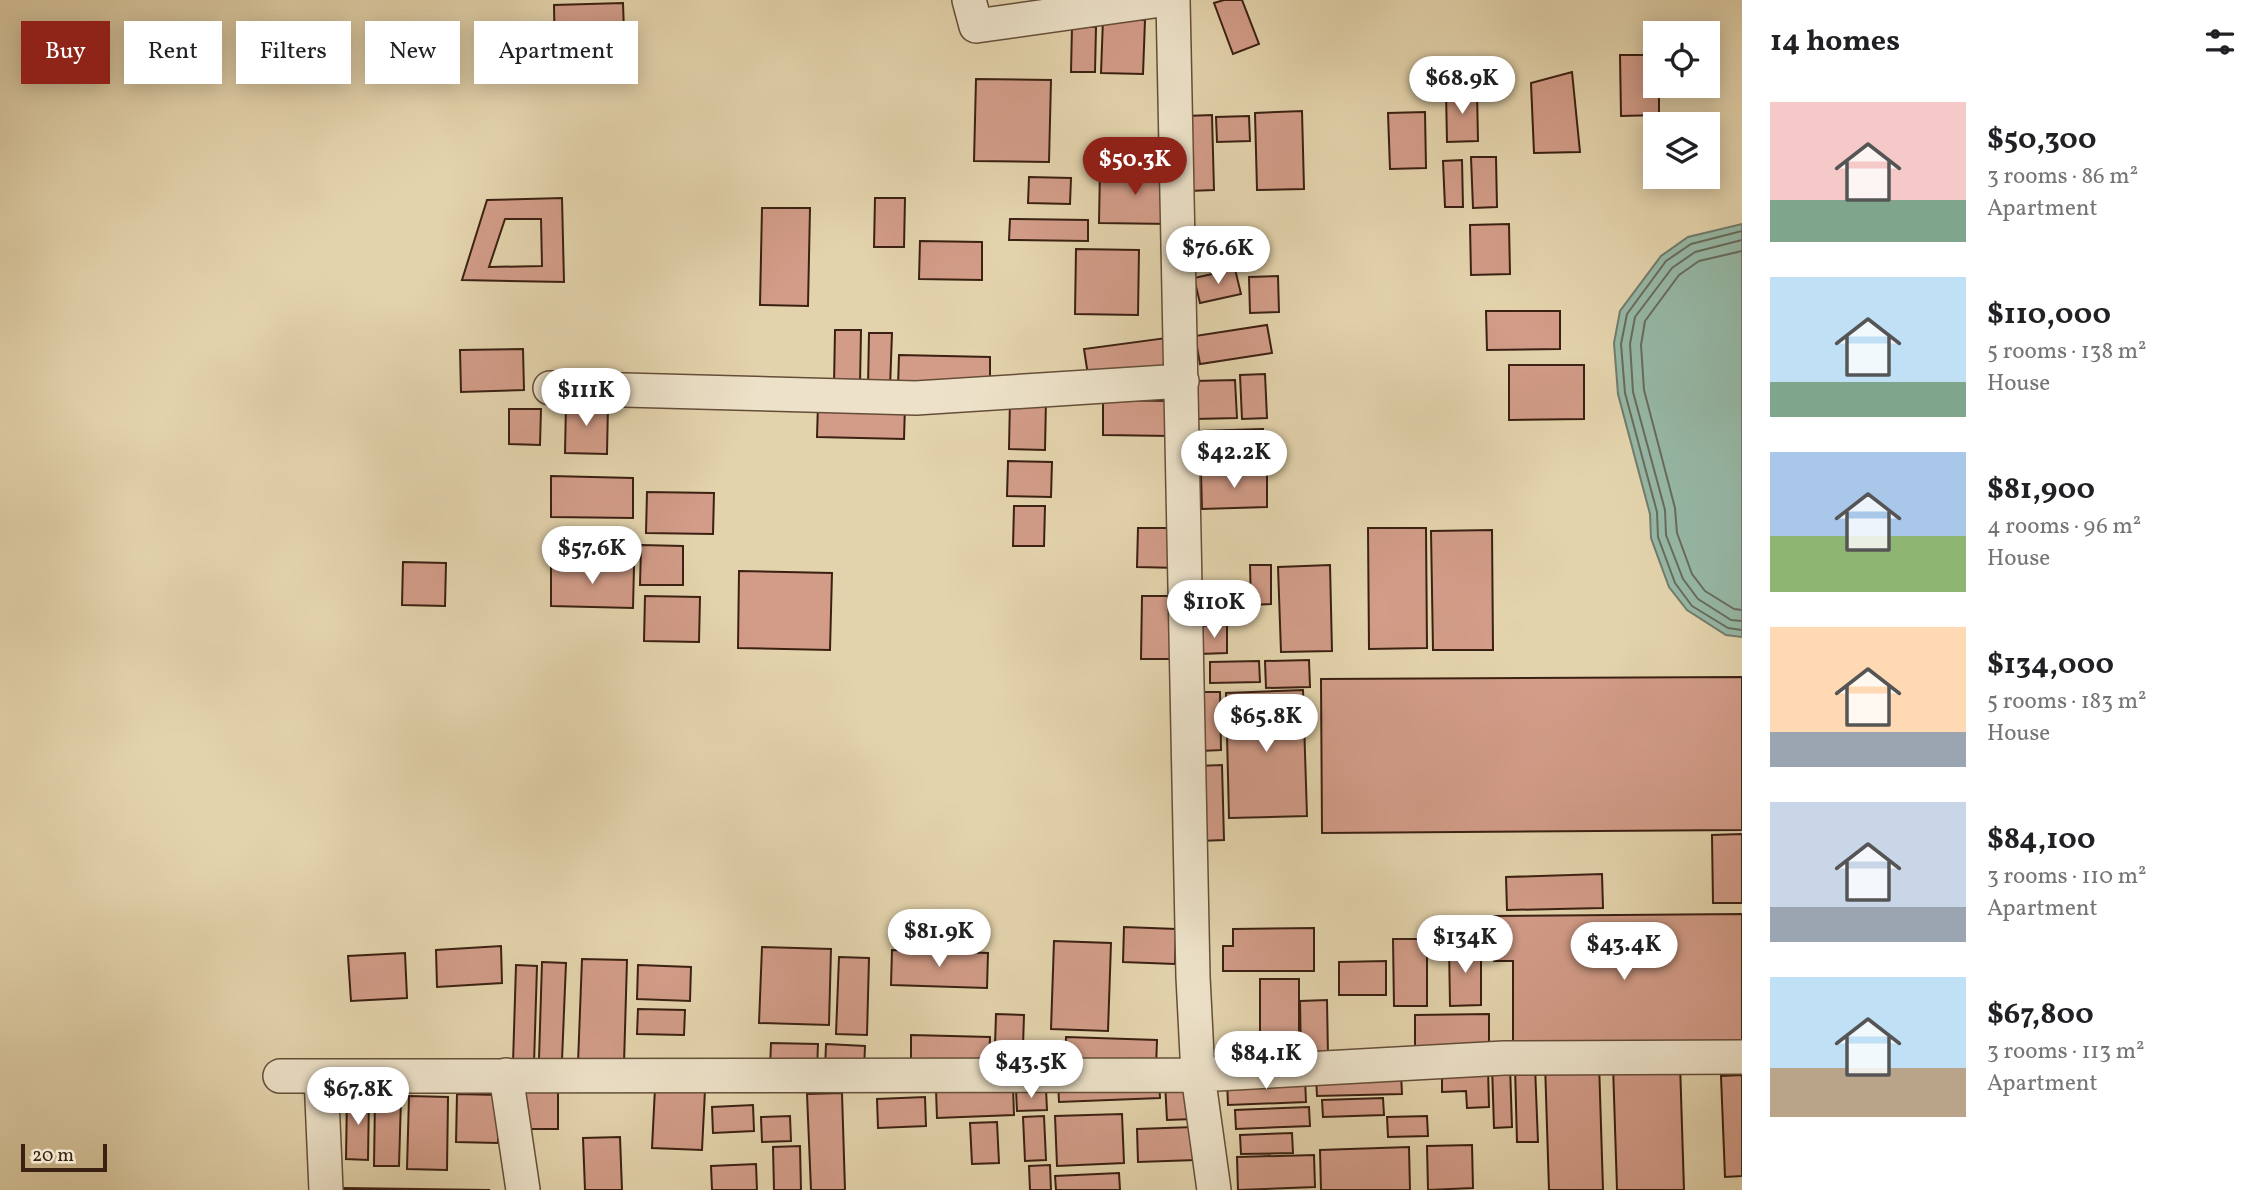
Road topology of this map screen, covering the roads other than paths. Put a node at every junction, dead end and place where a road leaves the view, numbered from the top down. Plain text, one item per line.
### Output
1 (969, 0) edge
2 (1161, 0) edge
3 (1173, 0) edge
4 (1182, 381) junction
5 (550, 388) dead end
6 (1742, 1057) edge
7 (506, 1075) junction
8 (1198, 1075) junction
9 (280, 1076) dead end
10 (321, 1076) junction
11 (326, 1190) edge
12 (523, 1190) edge
13 (1214, 1190) edge

1 - 2 street
3 - 4 street
4 - 5 street
4 - 8 street
6 - 8 street
7 - 8 street
7 - 10 street
7 - 12 street
8 - 13 street
9 - 10 street
10 - 11 street

